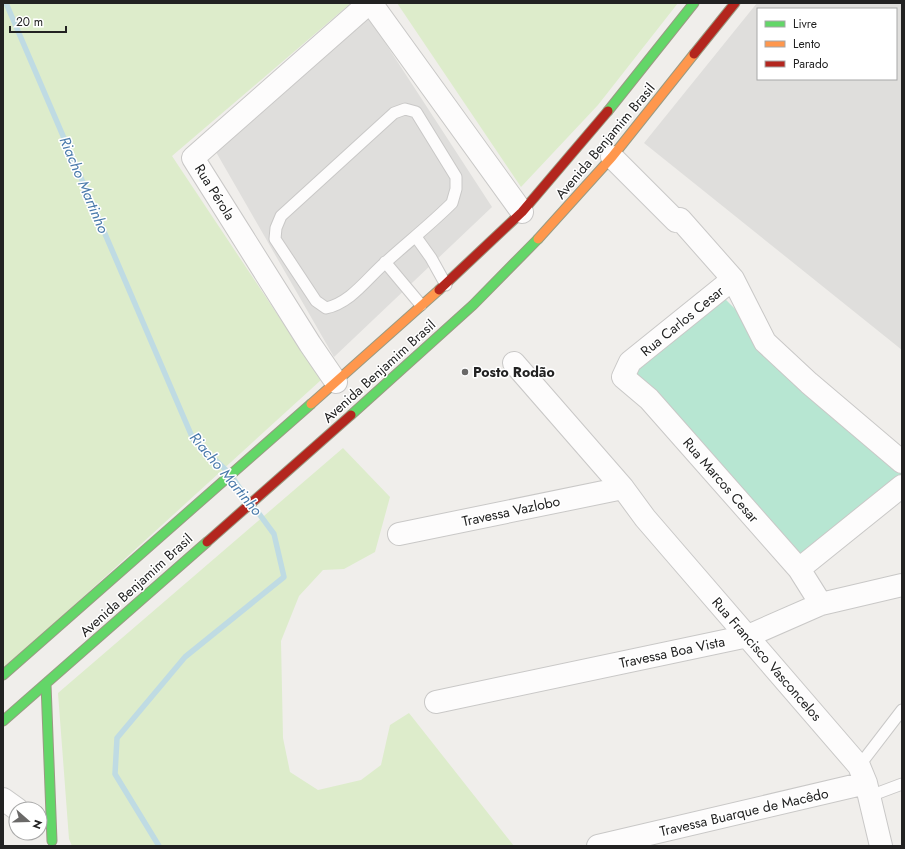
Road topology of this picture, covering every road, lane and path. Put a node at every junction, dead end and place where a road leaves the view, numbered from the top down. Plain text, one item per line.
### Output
1 (370, 3) edge
2 (694, 3) edge
3 (735, 3) edge
4 (612, 157) junction
5 (522, 212) junction
6 (416, 237) junction
7 (385, 262) junction
8 (733, 279) junction
9 (452, 283) junction
10 (421, 305) junction
11 (630, 362) joint
12 (514, 363) dead end
13 (336, 382) junction
14 (902, 462) edge
15 (902, 486) edge
16 (623, 488) junction
17 (399, 534) dead end
18 (799, 569) junction
19 (902, 585) edge
20 (821, 604) junction
21 (748, 636) junction
22 (3, 675) edge
23 (46, 684) junction
24 (436, 702) dead end
25 (902, 710) edge
26 (3, 721) edge
27 (865, 782) junction
28 (902, 784) edge
29 (49, 838) edge
30 (598, 846) edge
31 (881, 846) edge

1 - 5 street, Rua Pérola
1 - 13 street, Rua Pérola
2 - 5 main road, Avenida Benjamim Brasil
3 - 4 main road, Avenida Benjamim Brasil
4 - 8 street
4 - 23 main road, Avenida Benjamim Brasil
5 - 9 main road, Avenida Benjamim Brasil
6 - 7 lane
6 - 7 lane
6 - 9 lane
7 - 10 lane
8 - 11 street, Rua Carlos Cesar
8 - 14 street
9 - 10 main road, Avenida Benjamim Brasil
10 - 13 main road, Avenida Benjamim Brasil
11 - 18 street, Rua Marcos Cesar
12 - 16 street, Rua Francisco Vasconcelos
13 - 22 main road, Avenida Benjamim Brasil
15 - 18 street
16 - 17 street, Travessa Vazlobo
16 - 21 street, Rua Francisco Vasconcelos
18 - 20 street, Rua Marcos Cesar
19 - 20 street, Travessa Boa Vista
20 - 21 street, Travessa Boa Vista
21 - 24 street, Travessa Boa Vista
21 - 27 street, Rua Francisco Vasconcelos
23 - 26 main road, Avenida Benjamim Brasil
23 - 29 main road
25 - 27 lane
27 - 28 lane
27 - 30 street, Travessa Buarque de Macêdo
27 - 31 street, Rua Francisco Vasconcelos

